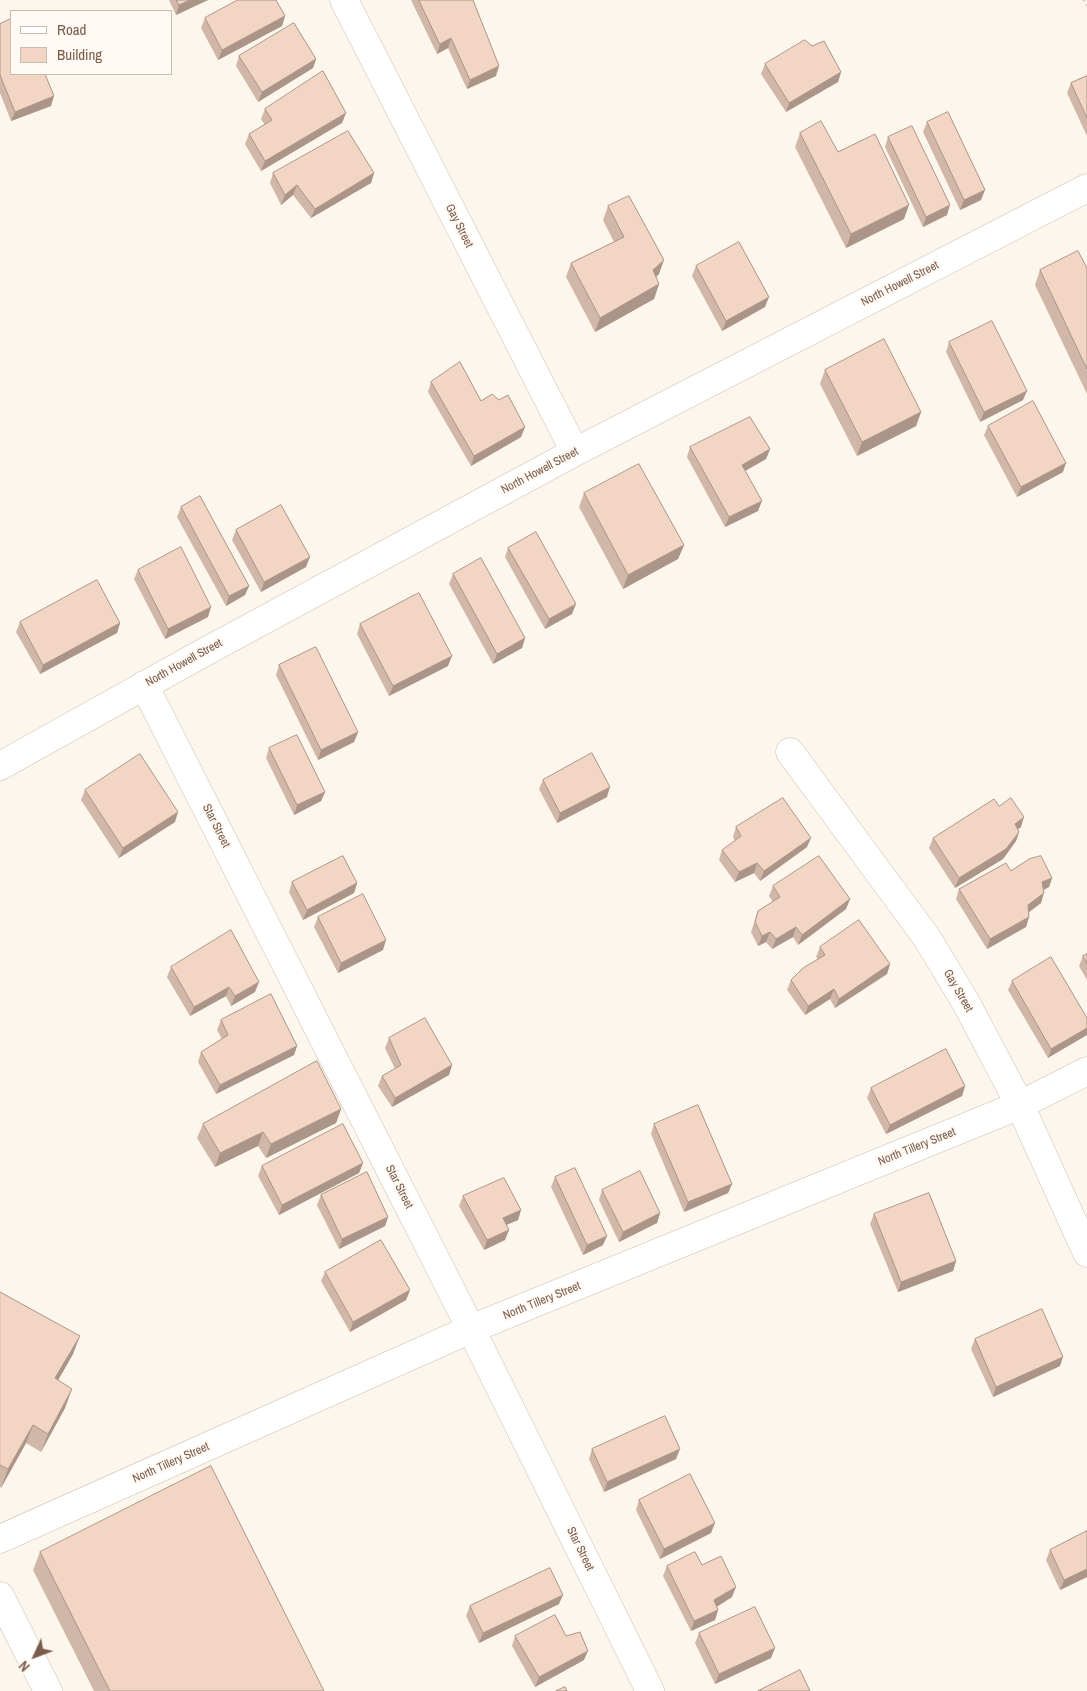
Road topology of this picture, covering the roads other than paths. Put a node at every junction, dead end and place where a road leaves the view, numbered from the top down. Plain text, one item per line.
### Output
1 (344, 0) edge
2 (1087, 188) edge
3 (574, 452) junction
4 (144, 685) junction
5 (790, 752) dead end
6 (0, 766) edge
7 (1087, 1071) edge
8 (1020, 1105) junction
9 (1087, 1252) edge
10 (472, 1329) junction
11 (0, 1539) edge
12 (0, 1596) edge
13 (48, 1691) edge
14 (650, 1691) edge

1 - 3 street, Gay Street
2 - 3 street, North Howell Street
3 - 4 street, North Howell Street
4 - 6 street, North Howell Street
4 - 10 street, Star Street
5 - 8 street, Gay Street
7 - 8 street, North Tillery Street
8 - 9 street, Gay Street
8 - 10 street, North Tillery Street
10 - 11 street, North Tillery Street
10 - 14 street, Star Street
12 - 13 street

